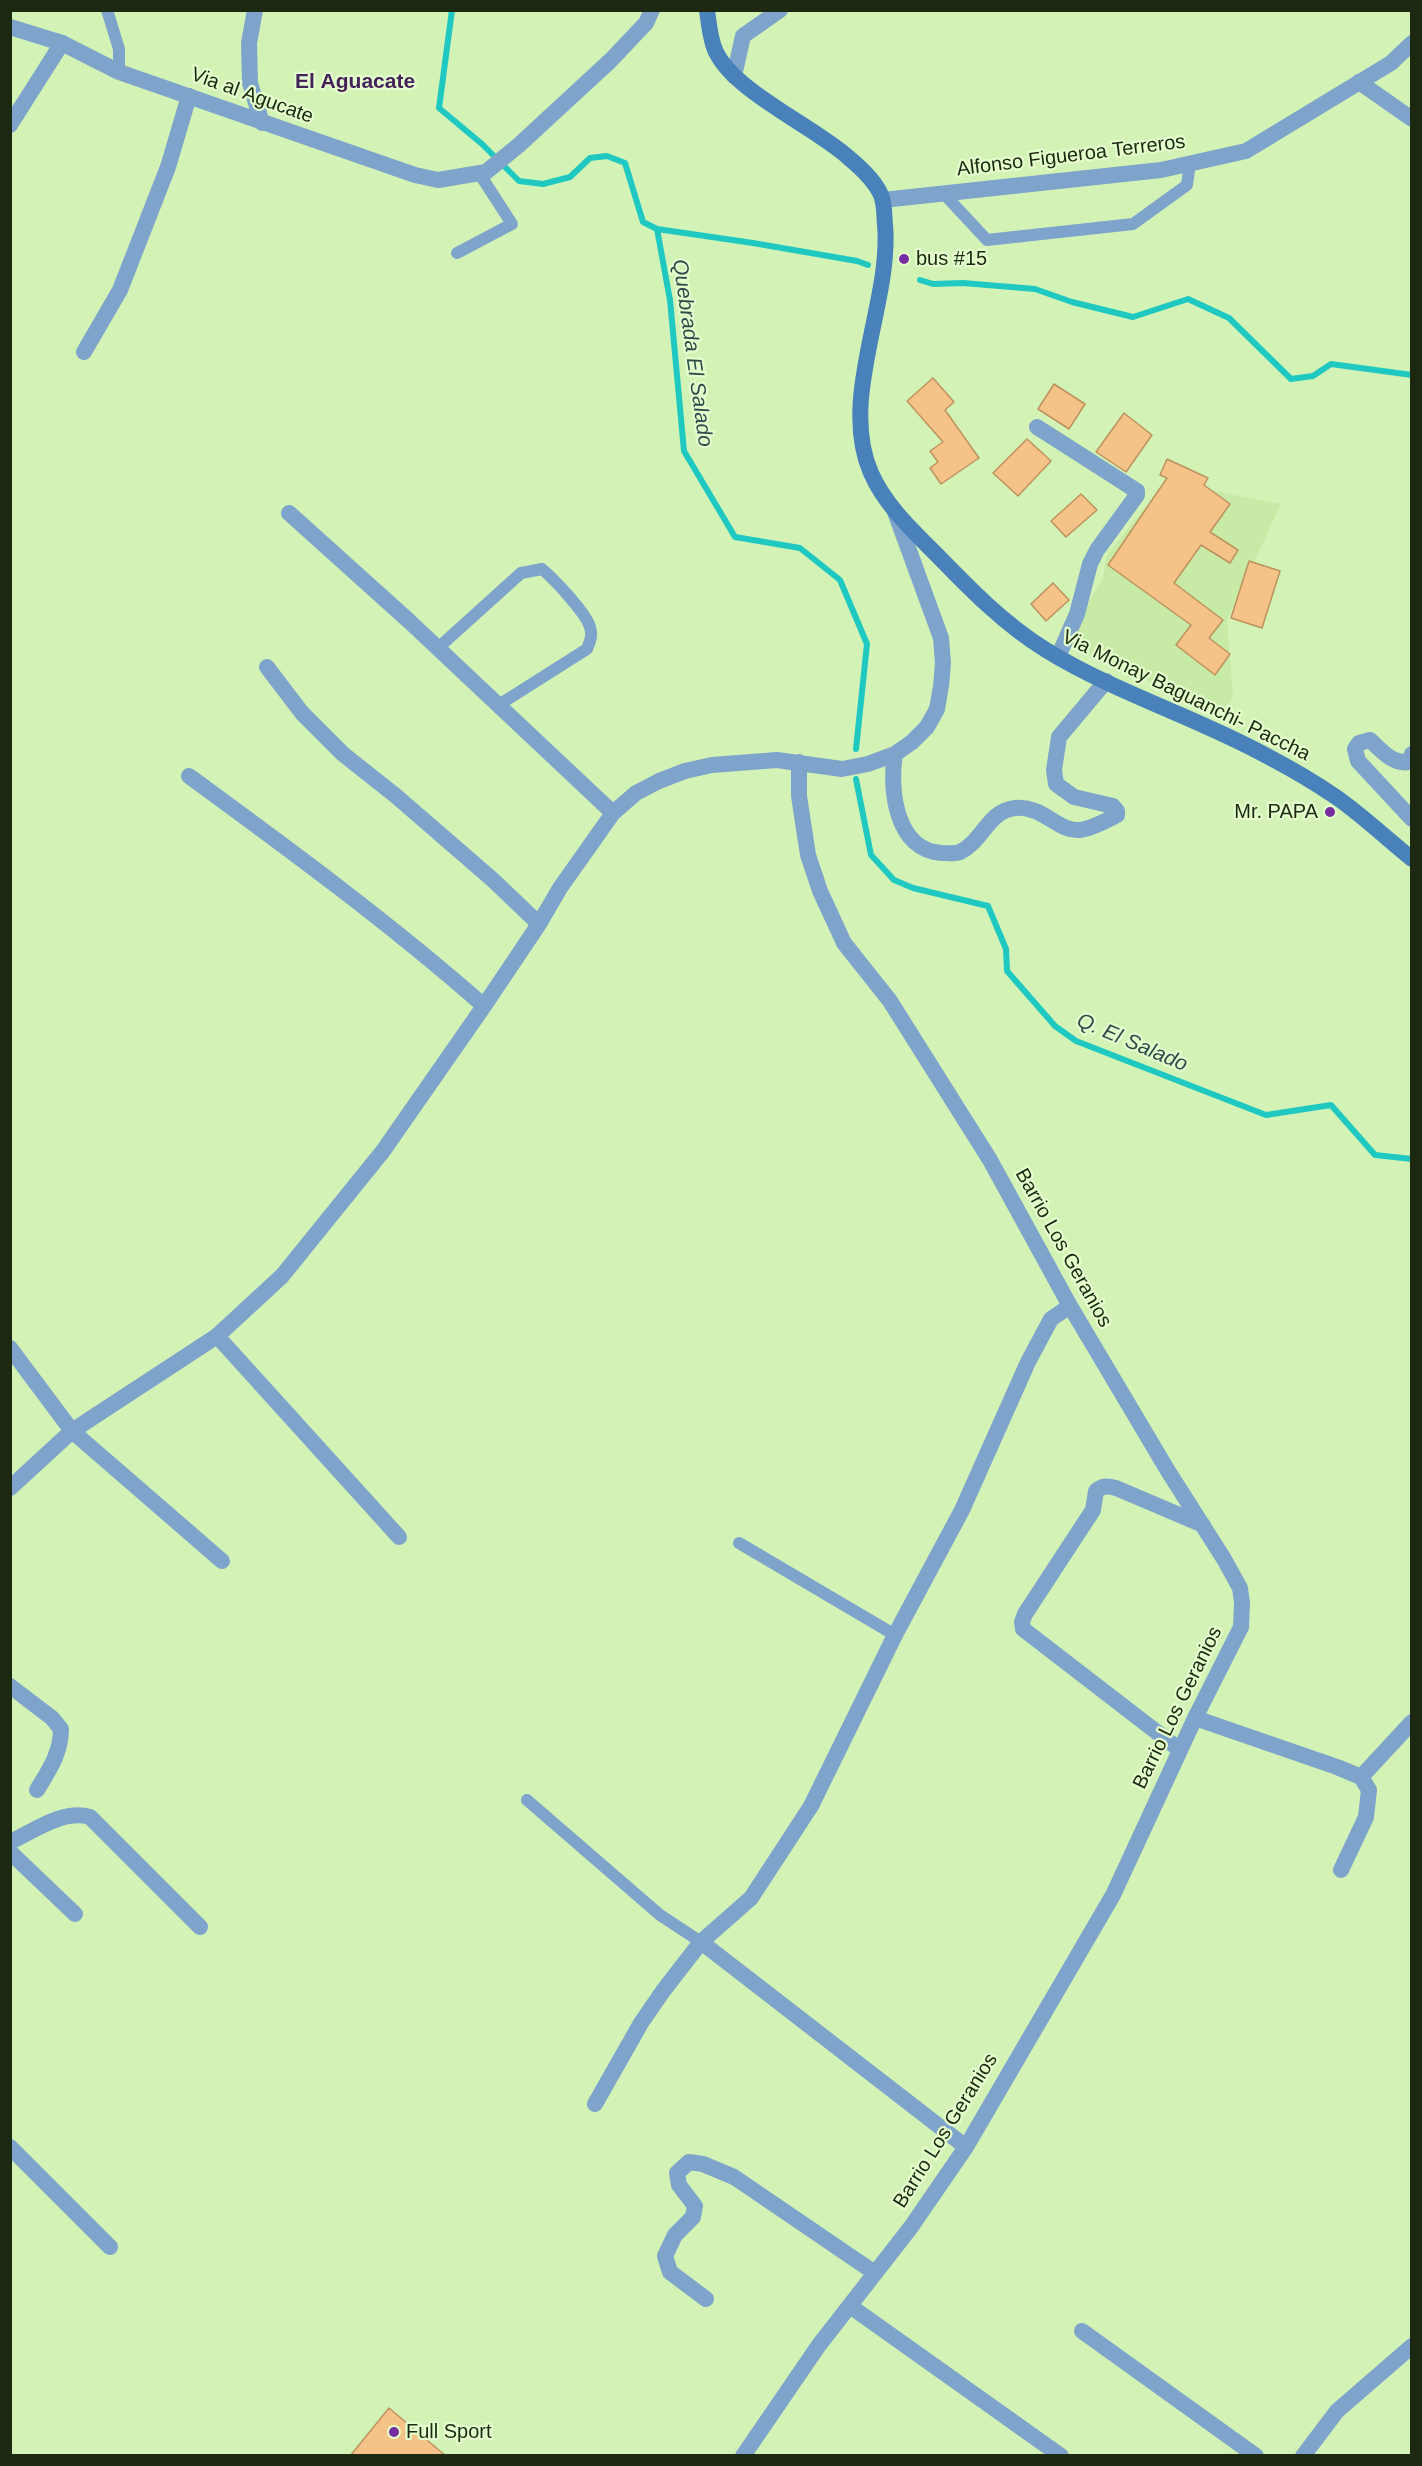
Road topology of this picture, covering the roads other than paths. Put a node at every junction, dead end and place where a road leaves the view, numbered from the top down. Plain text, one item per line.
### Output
1 (107, 10) edge
2 (255, 10) edge
3 (652, 10) edge
4 (707, 10) edge
5 (780, 10) edge
6 (10, 27) edge
7 (62, 43) junction
8 (1412, 43) edge
9 (119, 72) junction
10 (734, 76) junction
11 (1359, 82) junction
12 (189, 96) junction
13 (1412, 119) edge
14 (262, 123) junction
15 (10, 125) edge
16 (1190, 164) junction
17 (482, 172) junction
18 (944, 194) junction
19 (883, 200) junction
20 (458, 253) dead end
21 (84, 352) dead end
22 (1037, 427) dead end
23 (895, 512) junction
24 (290, 513) dead end
25 (438, 648) junction
26 (1058, 657) junction
27 (267, 667) dead end
28 (1106, 681) junction
29 (497, 706) junction
30 (895, 754) junction
31 (1412, 754) edge
32 (799, 762) junction
33 (189, 776) dead end
34 (613, 813) junction
35 (1412, 819) edge
36 (1412, 859) edge
37 (539, 924) junction
38 (484, 1006) junction
39 (1070, 1306) junction
40 (217, 1336) junction
41 (10, 1348) edge
42 (72, 1431) junction
43 (12, 1484) edge
44 (1203, 1525) junction
45 (399, 1537) dead end
46 (739, 1543) dead end
47 (222, 1562) dead end
48 (895, 1635) junction
49 (10, 1686) edge
50 (1195, 1718) junction
51 (1412, 1722) edge
52 (1180, 1750) junction
53 (1361, 1777) junction
54 (37, 1790) dead end
55 (527, 1800) dead end
56 (10, 1842) edge
57 (10, 1852) edge
58 (1341, 1870) dead end
59 (75, 1914) dead end
60 (200, 1927) dead end
61 (701, 1942) junction
62 (595, 2104) dead end
63 (10, 2147) edge
64 (966, 2147) junction
65 (110, 2247) dead end
66 (875, 2272) junction
67 (706, 2299) dead end
68 (850, 2306) junction
69 (1082, 2331) dead end
70 (1412, 2346) edge
71 (743, 2456) edge
72 (1061, 2456) edge
73 (1256, 2456) edge
74 (1303, 2456) edge

1 - 9 lane
2 - 14 street
3 - 17 street
4 - 10 main road
5 - 10 street
6 - 7 street, Via al Agucate
7 - 9 street, Via al Agucate
7 - 15 street
8 - 11 street, Alfonso Figueroa Terreros
9 - 12 street, Via al Agucate
10 - 19 main road
11 - 13 street
11 - 16 street, Alfonso Figueroa Terreros
12 - 14 street, Via al Agucate
12 - 21 street
14 - 17 street, Via al Agucate
16 - 18 street, Alfonso Figueroa Terreros
16 - 18 lane
17 - 20 lane
18 - 19 street, Alfonso Figueroa Terreros
19 - 23 main road, Via Monay Baguanchi- Paccha
22 - 26 street
23 - 26 main road, Via Monay Baguanchi- Paccha
23 - 30 street
24 - 25 street
25 - 29 street
25 - 29 lane
26 - 28 main road, Via Monay Baguanchi- Paccha
27 - 37 street
28 - 30 street
28 - 36 main road, Via Monay Baguanchi- Paccha
29 - 34 street
30 - 32 street
31 - 35 street
32 - 34 street
32 - 39 street, Barrio Los Geranios
33 - 38 street
34 - 37 street
37 - 38 street
38 - 40 street
39 - 44 street, Barrio Los Geranios
39 - 48 street
40 - 42 street
40 - 45 street
41 - 42 street
42 - 43 street
42 - 47 street
44 - 50 street, Barrio Los Geranios
44 - 52 street
46 - 48 lane
48 - 61 street
49 - 54 street
50 - 52 street, Barrio Los Geranios
50 - 53 street
51 - 53 street
52 - 64 street, Barrio Los Geranios
53 - 58 street
55 - 61 lane
56 - 60 street
57 - 59 street
61 - 62 street
61 - 64 street
63 - 65 street
64 - 66 street, Barrio Los Geranios
66 - 67 street
66 - 68 street, Barrio Los Geranios
68 - 71 street, Barrio Los Geranios
68 - 72 street
69 - 73 street
70 - 74 street

